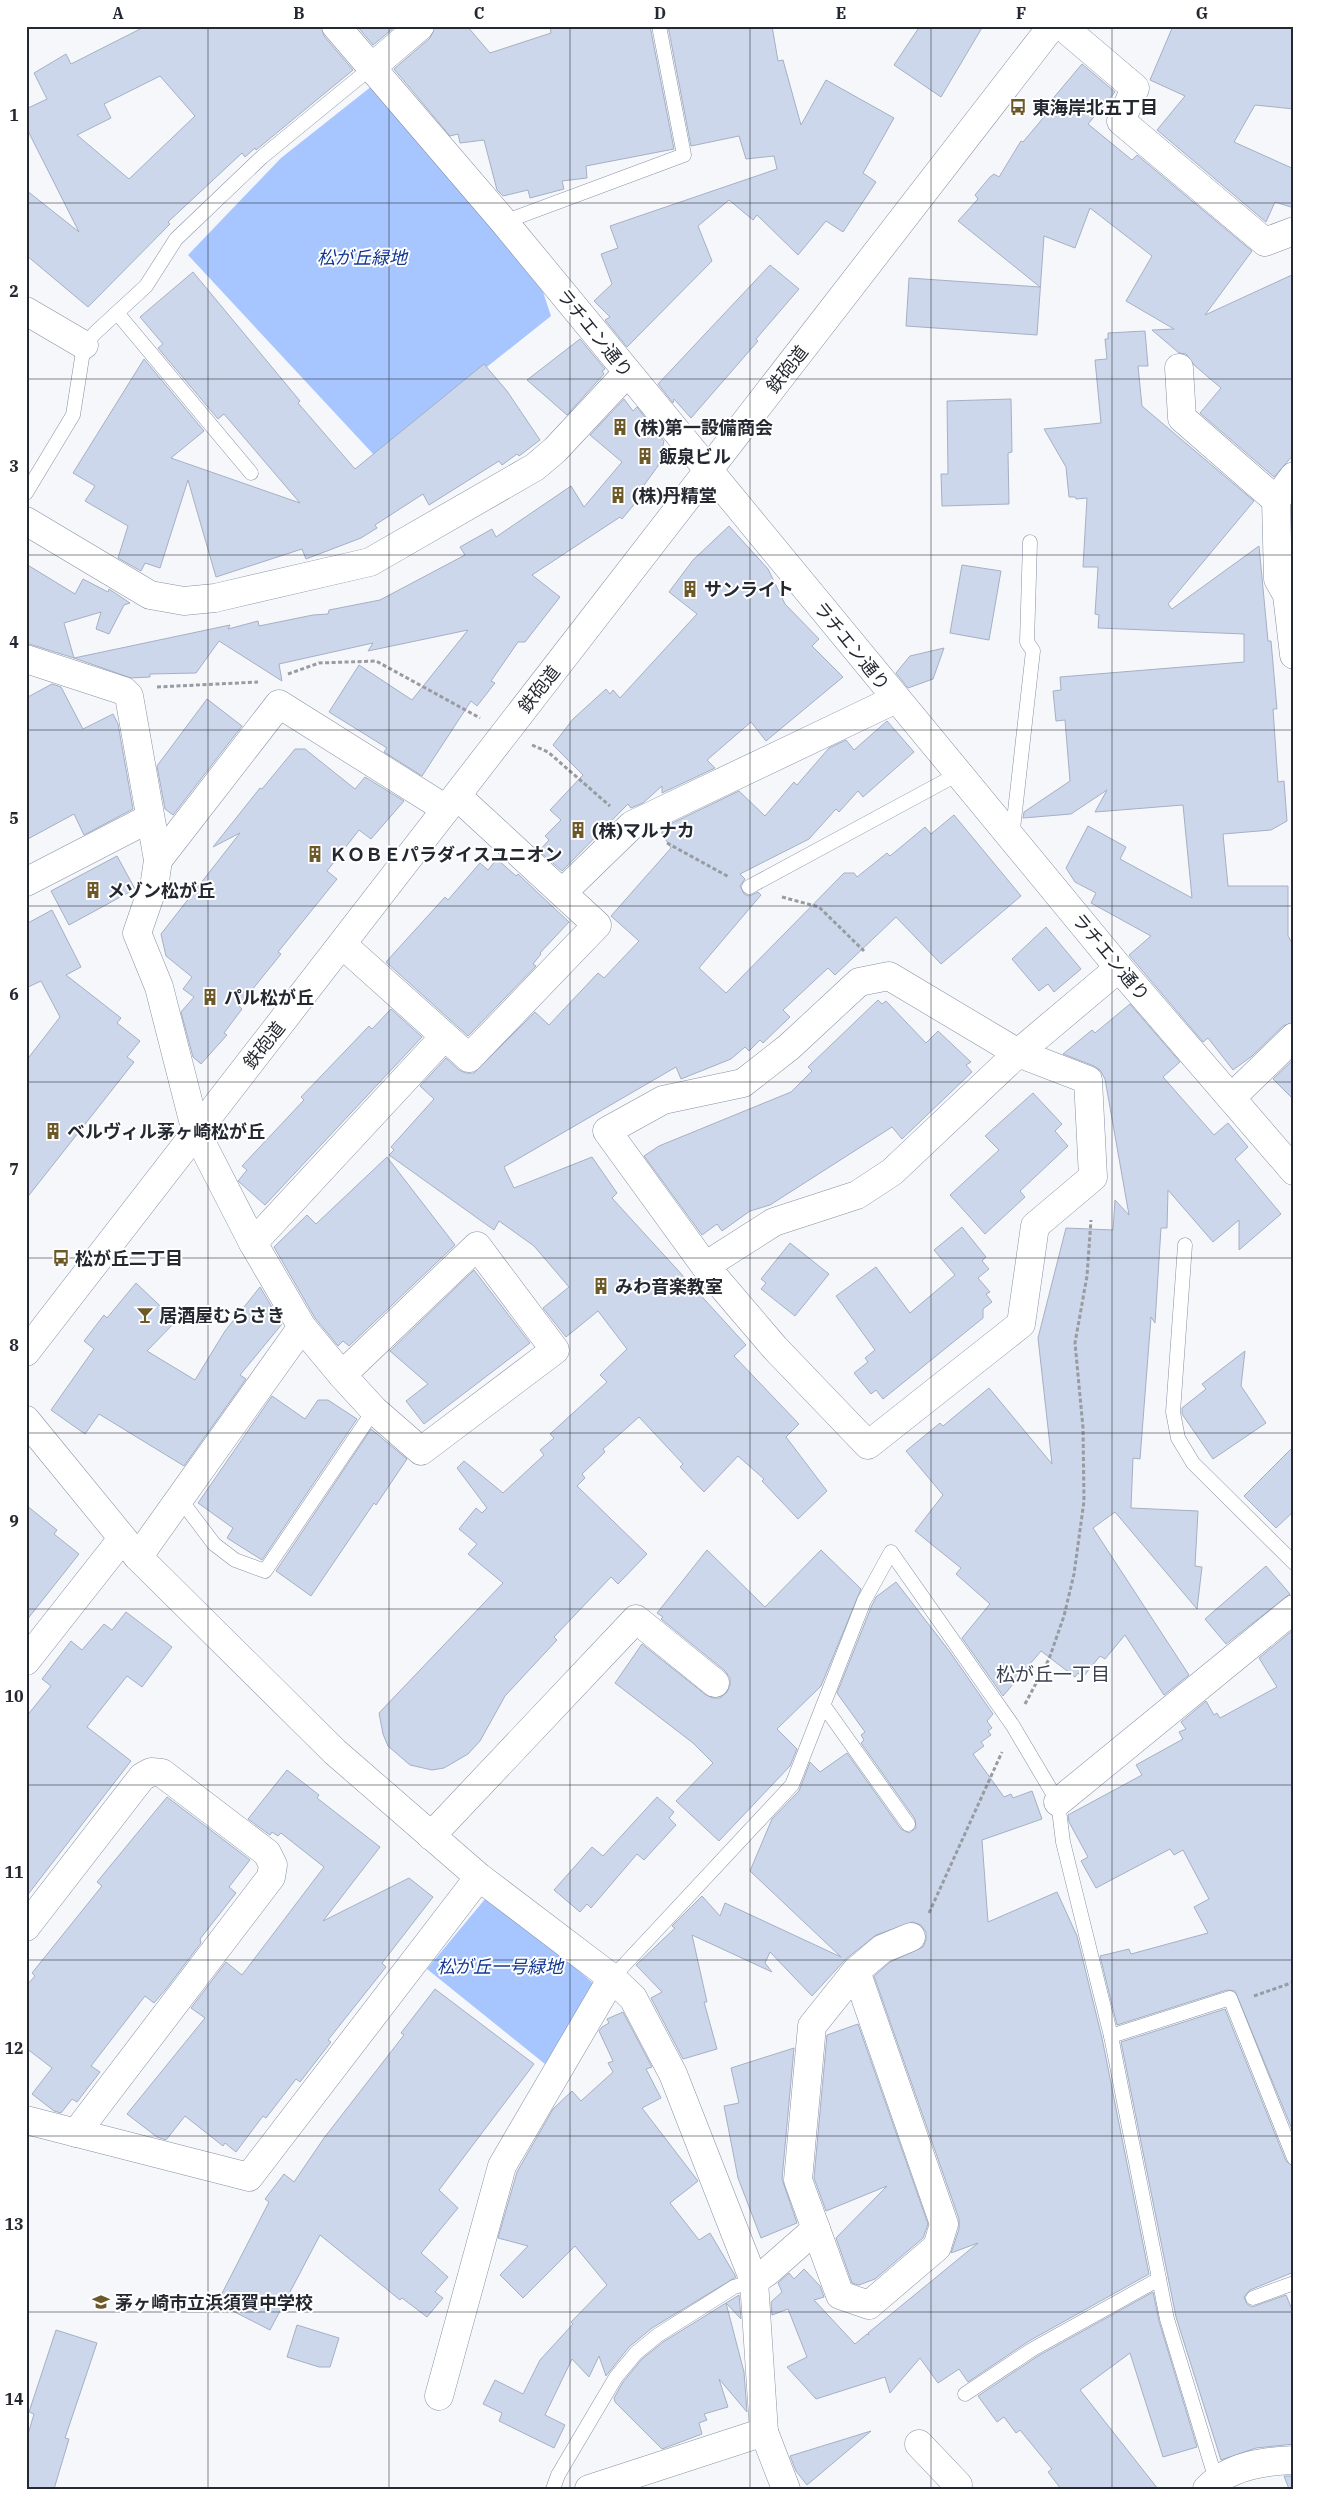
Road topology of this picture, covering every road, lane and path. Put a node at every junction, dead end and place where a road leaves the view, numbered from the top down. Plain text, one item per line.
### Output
1 (336, 26) edge
2 (420, 26) edge
3 (660, 26) edge
4 (1052, 26) edge
5 (1062, 26) edge
6 (372, 67) junction
7 (504, 222) junction
8 (1294, 231) edge
9 (26, 311) edge
10 (118, 314) junction
11 (84, 345) junction
12 (1179, 368) dead end
13 (627, 373) junction
14 (708, 471) junction
15 (251, 473) dead end
16 (1294, 476) edge
17 (26, 493) edge
18 (1276, 500) junction
19 (26, 521) edge
20 (1030, 542) dead end
21 (1291, 593) edge
22 (1294, 655) edge
23 (26, 659) edge
24 (286, 675) dead end
25 (260, 682) dead end
26 (129, 696) junction
27 (896, 698) junction
28 (481, 718) dead end
29 (532, 745) dead end
30 (958, 774) junction
31 (451, 803) junction
32 (150, 818) junction
33 (632, 825) junction
34 (1012, 839) junction
35 (158, 860) junction
36 (26, 882) edge
37 (749, 888) junction
38 (562, 892) junction
39 (343, 945) junction
40 (1119, 968) junction
41 (889, 976) junction
42 (444, 1037) junction
43 (1294, 1037) edge
44 (1018, 1053) junction
45 (1231, 1098) junction
46 (196, 1132) junction
47 (1294, 1171) edge
48 (1092, 1176) junction
49 (253, 1243) junction
50 (1185, 1245) dead end
51 (705, 1266) junction
52 (302, 1327) junction
53 (26, 1352) edge
54 (342, 1375) junction
55 (374, 1410) junction
56 (26, 1420) edge
57 (180, 1499) junction
58 (130, 1548) junction
59 (1294, 1563) edge
60 (1294, 1609) edge
61 (26, 1661) edge
62 (715, 1684) dead end
63 (824, 1706) junction
64 (1014, 1726) junction
65 (1058, 1802) junction
66 (908, 1824) dead end
67 (431, 1836) junction
68 (479, 1877) junction
69 (26, 1928) edge
70 (912, 1937) joint
71 (856, 1971) junction
72 (612, 1978) junction
73 (1294, 1982) edge
74 (1233, 2004) junction
75 (1111, 2036) junction
76 (26, 2120) edge
77 (76, 2133) junction
78 (1294, 2158) edge
79 (816, 2229) junction
80 (754, 2280) junction
81 (1159, 2280) junction
82 (1294, 2283) edge
83 (1253, 2298) dead end
84 (965, 2394) dead end
85 (438, 2396) dead end
86 (764, 2432) junction
87 (919, 2444) dead end
88 (1294, 2460) edge
89 (604, 2486) edge
90 (1214, 2486) edge
91 (958, 2488) edge
92 (553, 2489) edge
93 (786, 2489) edge

1 - 6 street, ラチエン通り
2 - 6 street
3 - 7 lane
4 - 14 street, 鉄砲道
5 - 8 street
6 - 7 street, ラチエン通り
6 - 10 lane
7 - 13 street, ラチエン通り
9 - 11 street
10 - 11 lane
10 - 15 lane
11 - 17 lane
12 - 18 street
13 - 14 street, ラチエン通り
13 - 19 street
14 - 27 street, ラチエン通り
14 - 31 street, 鉄砲道
16 - 18 street
18 - 21 street
20 - 34 lane
21 - 22 street
23 - 26 street
24 - 28 path
25 - 26 path
26 - 32 street
27 - 30 street, ラチエン通り
27 - 33 street
29 - 33 path
30 - 34 street, ラチエン通り
30 - 37 lane
31 - 35 street
31 - 38 street
31 - 39 street, 鉄砲道
32 - 35 street
32 - 36 street
33 - 37 path
33 - 38 street
34 - 40 street, ラチエン通り
35 - 46 street
37 - 41 path
38 - 42 street
39 - 42 street
39 - 46 street, 鉄砲道
40 - 44 street
40 - 45 street, ラチエン通り
41 - 44 street
41 - 51 street
42 - 49 street
43 - 45 street
44 - 48 street
44 - 51 street
45 - 47 street, ラチエン通り
46 - 49 street
46 - 53 street, 鉄砲道
48 - 51 street
48 - 64 path
49 - 52 street
50 - 59 lane
52 - 54 street
52 - 57 street
54 - 55 street
54 - 55 street
55 - 57 lane
56 - 58 street
57 - 58 street
58 - 61 street
58 - 67 street
60 - 65 street
62 - 67 street
63 - 64 lane
63 - 66 lane
63 - 72 lane
64 - 65 lane
64 - 70 path
65 - 75 lane
67 - 68 street
68 - 72 street
68 - 77 street
69 - 77 street
70 - 71 street
71 - 79 street
71 - 79 street
72 - 80 street
72 - 85 street
73 - 74 path
74 - 75 lane
74 - 78 lane
75 - 81 lane
76 - 77 street
79 - 80 street
80 - 86 street
80 - 92 lane
81 - 84 lane
81 - 90 lane
82 - 83 lane
86 - 89 street
86 - 93 street
87 - 91 street
88 - 90 street

